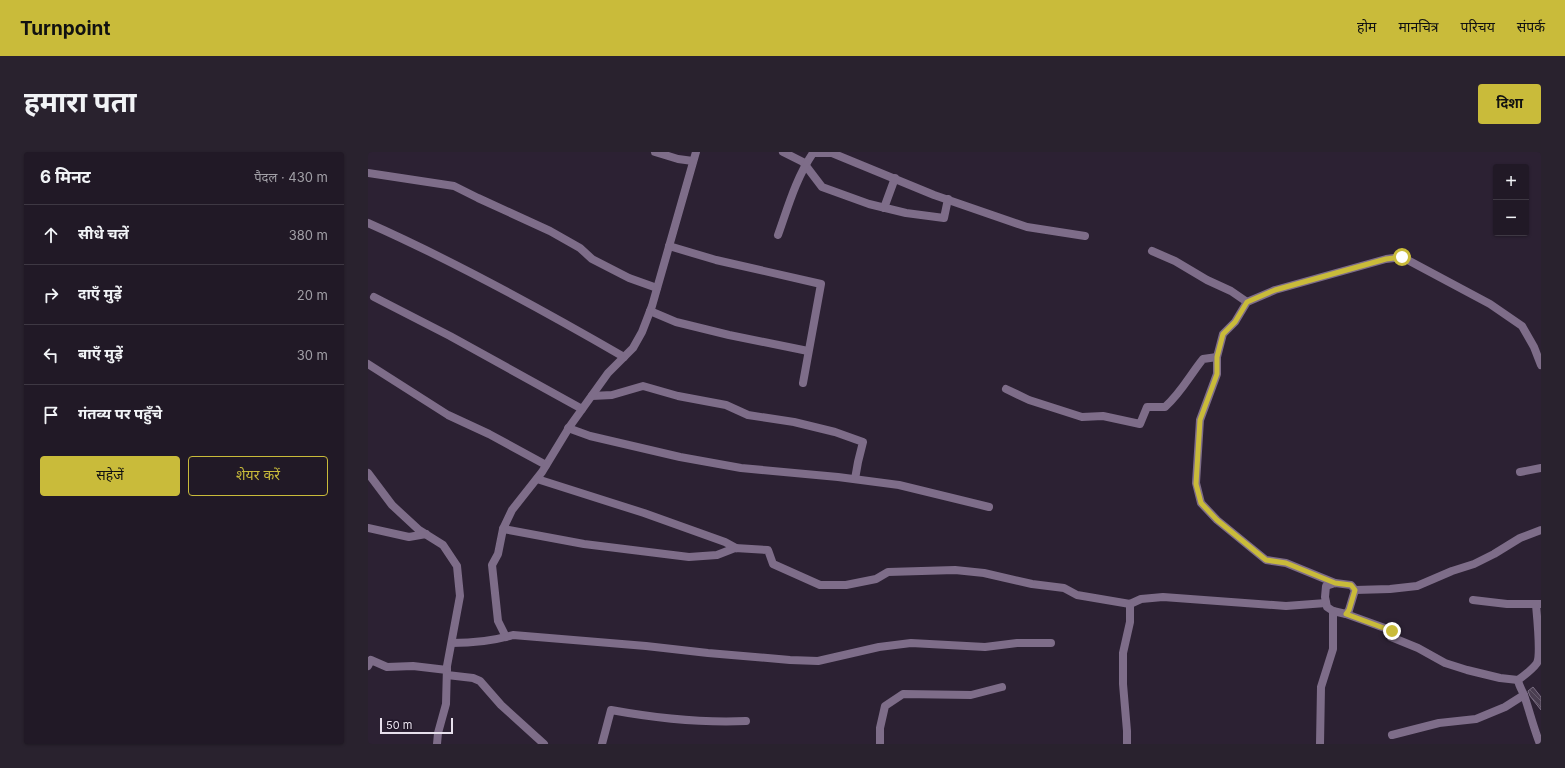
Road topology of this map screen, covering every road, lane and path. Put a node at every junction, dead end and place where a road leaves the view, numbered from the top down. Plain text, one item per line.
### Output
1 (655, 152) edge
2 (696, 152) edge
3 (783, 152) edge
4 (693, 161) junction
5 (805, 165) junction
6 (368, 173) edge
7 (894, 178) junction
8 (948, 200) junction
9 (884, 208) junction
10 (368, 223) edge
11 (778, 236) dead end
12 (1085, 236) dead end
13 (668, 246) junction
14 (1152, 251) dead end
15 (657, 288) junction
16 (374, 297) dead end
17 (1247, 302) junction
18 (650, 311) junction
19 (808, 352) junction
20 (624, 357) junction
21 (1217, 357) junction
22 (368, 364) edge
23 (1541, 366) edge
24 (802, 383) dead end
25 (1006, 389) dead end
26 (592, 396) junction
27 (582, 409) junction
28 (568, 428) junction
29 (546, 465) junction
30 (1541, 468) edge
31 (1520, 472) dead end
32 (368, 473) edge
33 (537, 479) junction
34 (855, 480) junction
35 (989, 507) dead end
36 (368, 528) edge
37 (503, 529) junction
38 (1541, 530) edge
39 (426, 534) junction
40 (736, 548) junction
41 (1335, 583) junction
42 (1355, 590) junction
43 (1473, 600) dead end
44 (1326, 603) junction
45 (1130, 604) junction
46 (1539, 604) edge
47 (1333, 611) junction
48 (1346, 614) junction
49 (506, 637) junction
50 (452, 643) junction
51 (1051, 644) dead end
52 (369, 661) edge
53 (447, 673) junction
54 (1518, 680) junction
55 (1002, 687) dead end
56 (1524, 695) junction
57 (746, 721) dead end
58 (1392, 735) dead end
59 (435, 743) edge
60 (544, 744) edge
61 (602, 744) edge
62 (880, 744) edge
63 (1127, 744) edge
64 (1320, 744) edge
65 (1540, 744) edge

1 - 4 street
2 - 4 street
3 - 5 street
4 - 13 street
5 - 7 street
5 - 9 street
5 - 11 street
6 - 15 street
7 - 8 street
7 - 9 street
8 - 9 street
8 - 12 street
10 - 20 street
13 - 15 street
13 - 19 street
14 - 17 street
15 - 18 street
16 - 27 street
17 - 21 street
17 - 23 street
18 - 19 street
18 - 20 street
19 - 24 street
20 - 26 street
21 - 25 street
21 - 41 street
22 - 29 street
26 - 27 street
26 - 34 street
27 - 28 street
28 - 29 street
28 - 34 street
29 - 33 street
30 - 31 street
32 - 39 street
33 - 37 street
33 - 40 street
34 - 35 street
36 - 39 street
37 - 40 street
37 - 49 street
38 - 42 street
39 - 50 street
40 - 45 street
41 - 42 street
41 - 44 street
42 - 48 street
43 - 46 street
44 - 45 street
44 - 47 street
45 - 63 street
46 - 54 street
47 - 48 street
47 - 64 street
48 - 54 street
49 - 50 street
49 - 51 street
50 - 53 street
52 - 53 street
53 - 59 street
53 - 60 street
54 - 56 street
55 - 62 street
56 - 58 street
56 - 65 street
57 - 61 street

